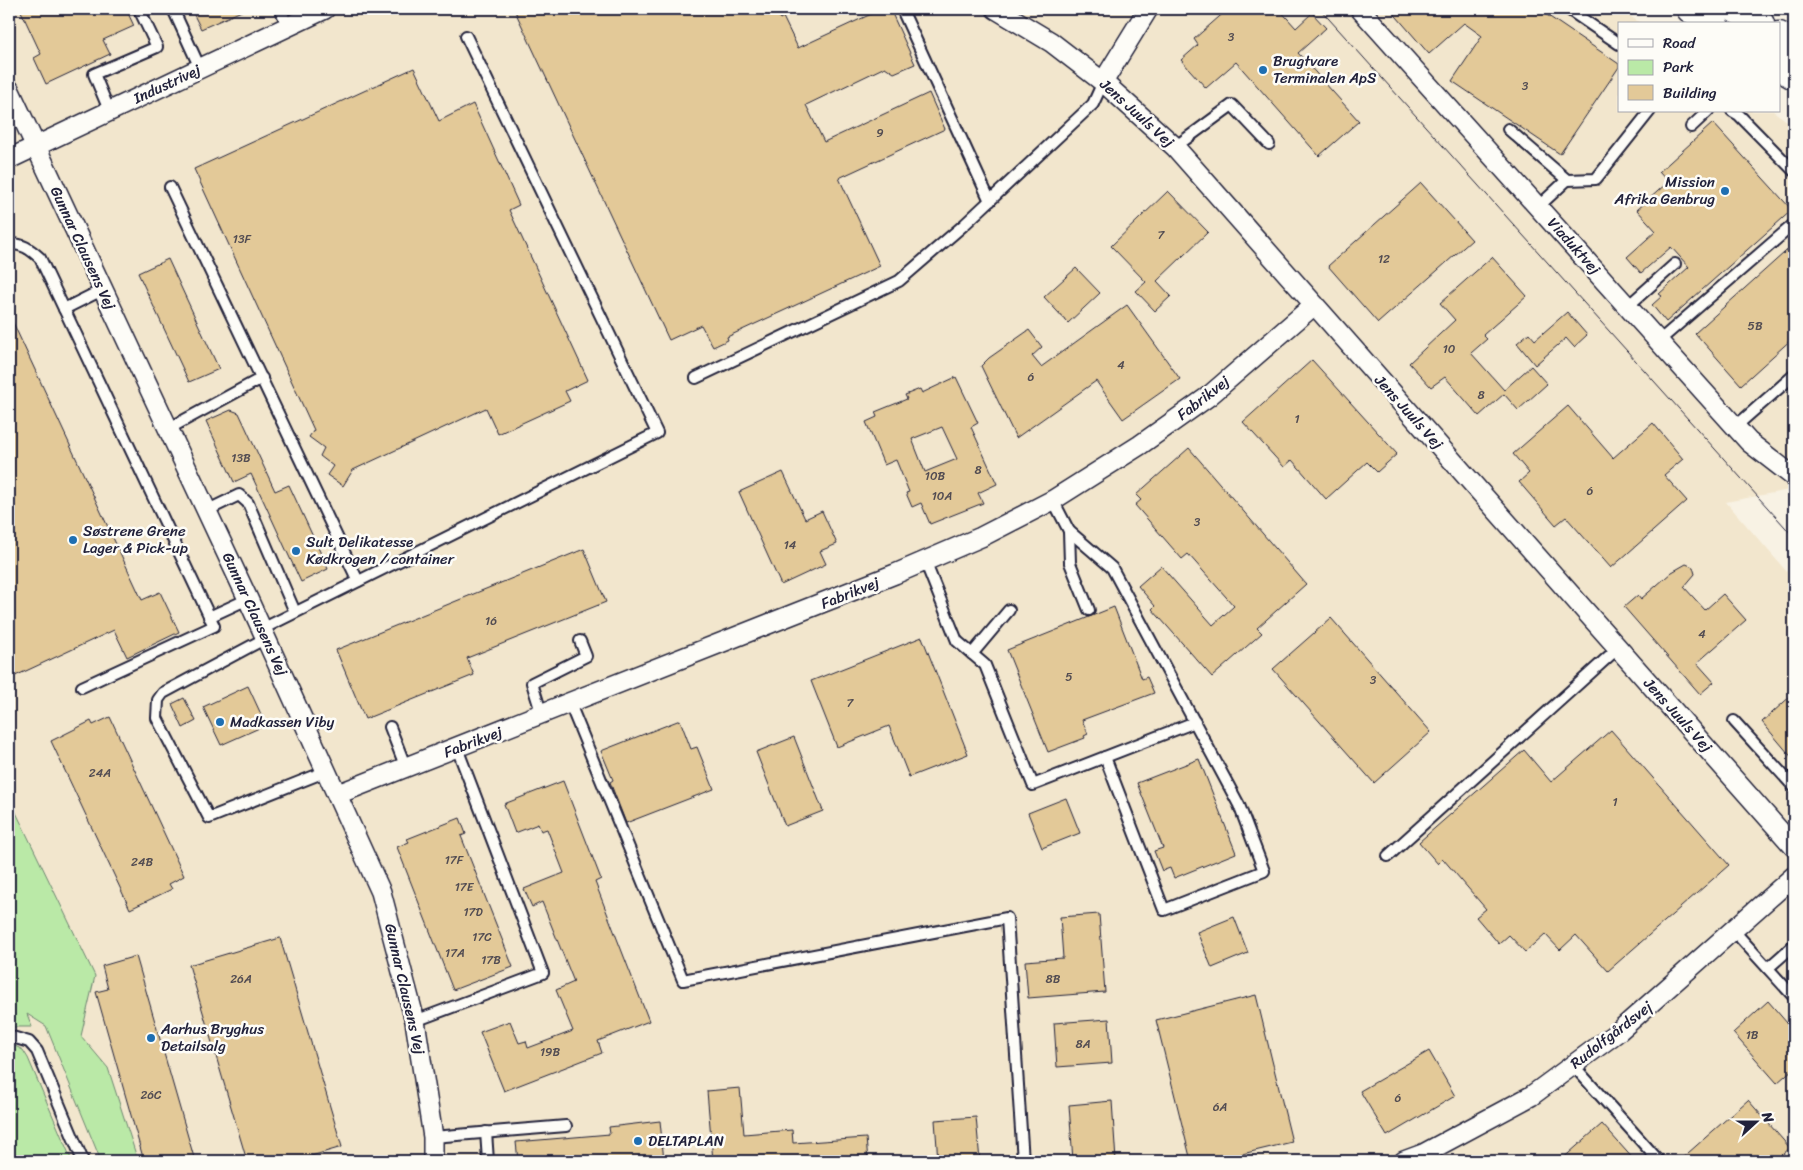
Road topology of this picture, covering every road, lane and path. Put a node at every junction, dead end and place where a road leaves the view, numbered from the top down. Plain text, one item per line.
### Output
1 (139, 9) edge
2 (173, 9) edge
3 (280, 9) edge
4 (325, 9) edge
5 (996, 9) edge
6 (1148, 9) edge
7 (1360, 9) edge
8 (1568, 9) edge
9 (1691, 9) edge
10 (1736, 9) edge
11 (904, 14) dead end
12 (1711, 22) edge
13 (1757, 22) edge
14 (288, 26) junction
15 (466, 36) dead end
16 (1780, 37) edge
17 (1618, 43) edge
18 (1794, 46) edge
19 (1780, 67) edge
20 (200, 68) junction
21 (1794, 75) edge
22 (1103, 82) junction
23 (9, 89) edge
24 (110, 110) junction
25 (1649, 112) edge
26 (1707, 112) edge
27 (1734, 112) edge
28 (1691, 127) dead end
29 (1508, 129) dead end
30 (1269, 144) dead end
31 (35, 146) junction
32 (1175, 147) junction
33 (9, 159) edge
34 (1794, 171) edge
35 (1567, 180) junction
36 (170, 186) dead end
37 (990, 202) junction
38 (1539, 206) junction
39 (1794, 224) edge
40 (9, 244) edge
41 (1675, 264) dead end
42 (102, 290) junction
43 (1314, 305) junction
44 (1628, 306) junction
45 (64, 309) junction
46 (1659, 341) junction
47 (1794, 376) edge
48 (262, 378) junction
49 (696, 378) dead end
50 (1735, 427) junction
51 (168, 429) junction
52 (1794, 477) edge
53 (1053, 500) junction
54 (206, 511) junction
55 (1069, 531) junction
56 (925, 561) junction
57 (358, 581) junction
58 (248, 599) junction
59 (1009, 610) dead end
60 (1089, 610) dead end
61 (296, 612) junction
62 (210, 616) junction
63 (264, 633) junction
64 (580, 641) dead end
65 (1618, 648) junction
66 (972, 654) junction
67 (82, 687) dead end
68 (570, 704) junction
69 (542, 715) junction
70 (1734, 721) dead end
71 (1194, 722) junction
72 (390, 727) dead end
73 (457, 748) junction
74 (1105, 757) junction
75 (406, 768) junction
76 (327, 771) junction
77 (1794, 787) edge
78 (338, 794) junction
79 (1794, 847) edge
80 (1388, 856) dead end
81 (1794, 876) edge
82 (1733, 930) junction
83 (1794, 945) edge
84 (1768, 968) junction
85 (1794, 997) edge
86 (415, 1021) junction
87 (9, 1036) edge
88 (1573, 1065) junction
89 (566, 1126) dead end
90 (486, 1132) junction
91 (433, 1137) junction
92 (1424, 1158) edge
93 (83, 1161) edge
94 (433, 1161) edge
95 (488, 1161) edge
96 (1023, 1161) edge
97 (1404, 1161) edge
98 (1659, 1161) edge

1 - 24 lane
2 - 20 lane
3 - 14 lane
4 - 14 street, Industrivej
5 - 22 street, Jens Juuls Vej
6 - 22 street
7 - 38 street, Viaduktvej
8 - 17 lane
9 - 12 main road
10 - 13 main road
11 - 37 lane
14 - 20 street, Industrivej
15 - 57 lane
16 - 18 main road
19 - 21 main road
20 - 24 street, Industrivej
22 - 32 street, Jens Juuls Vej
22 - 37 lane
23 - 31 street, Gunnar Clausens Vej
24 - 31 street, Industrivej
25 - 35 lane
26 - 28 lane
27 - 34 lane
29 - 35 lane
30 - 32 lane
31 - 33 street, Industrivej
31 - 42 street, Gunnar Clausens Vej
32 - 43 street, Jens Juuls Vej
35 - 38 lane
36 - 48 lane
37 - 49 lane
38 - 44 street, Viaduktvej
39 - 46 lane
40 - 45 lane
41 - 44 lane
42 - 45 lane
42 - 51 street, Gunnar Clausens Vej
43 - 53 street, Fabrikvej
43 - 65 street, Jens Juuls Vej
44 - 46 street, Viaduktvej
45 - 62 lane
46 - 50 street, Viaduktvej
47 - 50 lane
48 - 51 lane
48 - 57 lane
50 - 52 street, Viaduktvej
51 - 54 street, Gunnar Clausens Vej
53 - 55 lane
53 - 56 street, Fabrikvej
54 - 58 street, Gunnar Clausens Vej
54 - 61 lane
55 - 60 lane
55 - 71 lane
56 - 66 lane
56 - 68 street, Fabrikvej
57 - 61 lane
58 - 62 lane
58 - 63 street, Gunnar Clausens Vej
59 - 66 lane
61 - 63 lane
62 - 67 lane
63 - 76 street, Gunnar Clausens Vej
63 - 76 lane
64 - 69 lane
65 - 79 street, Jens Juuls Vej
65 - 80 lane
66 - 74 lane
68 - 69 street, Fabrikvej
68 - 96 lane
69 - 73 street, Fabrikvej
70 - 77 lane
71 - 74 lane
71 - 74 lane
72 - 75 lane
73 - 75 street, Fabrikvej
73 - 86 lane
75 - 78 street, Fabrikvej
76 - 78 street, Gunnar Clausens Vej
78 - 86 street, Gunnar Clausens Vej
81 - 82 street, Rudolfgårdsvej
82 - 84 lane
82 - 88 street, Rudolfgårdsvej
83 - 84 lane
84 - 85 lane
86 - 91 street, Gunnar Clausens Vej
87 - 93 lane
88 - 92 street, Rudolfgårdsvej
88 - 98 lane
89 - 90 lane
90 - 91 lane
90 - 95 lane
91 - 94 street, Gunnar Clausens Vej
92 - 97 street, Rudolfgårdsvej

